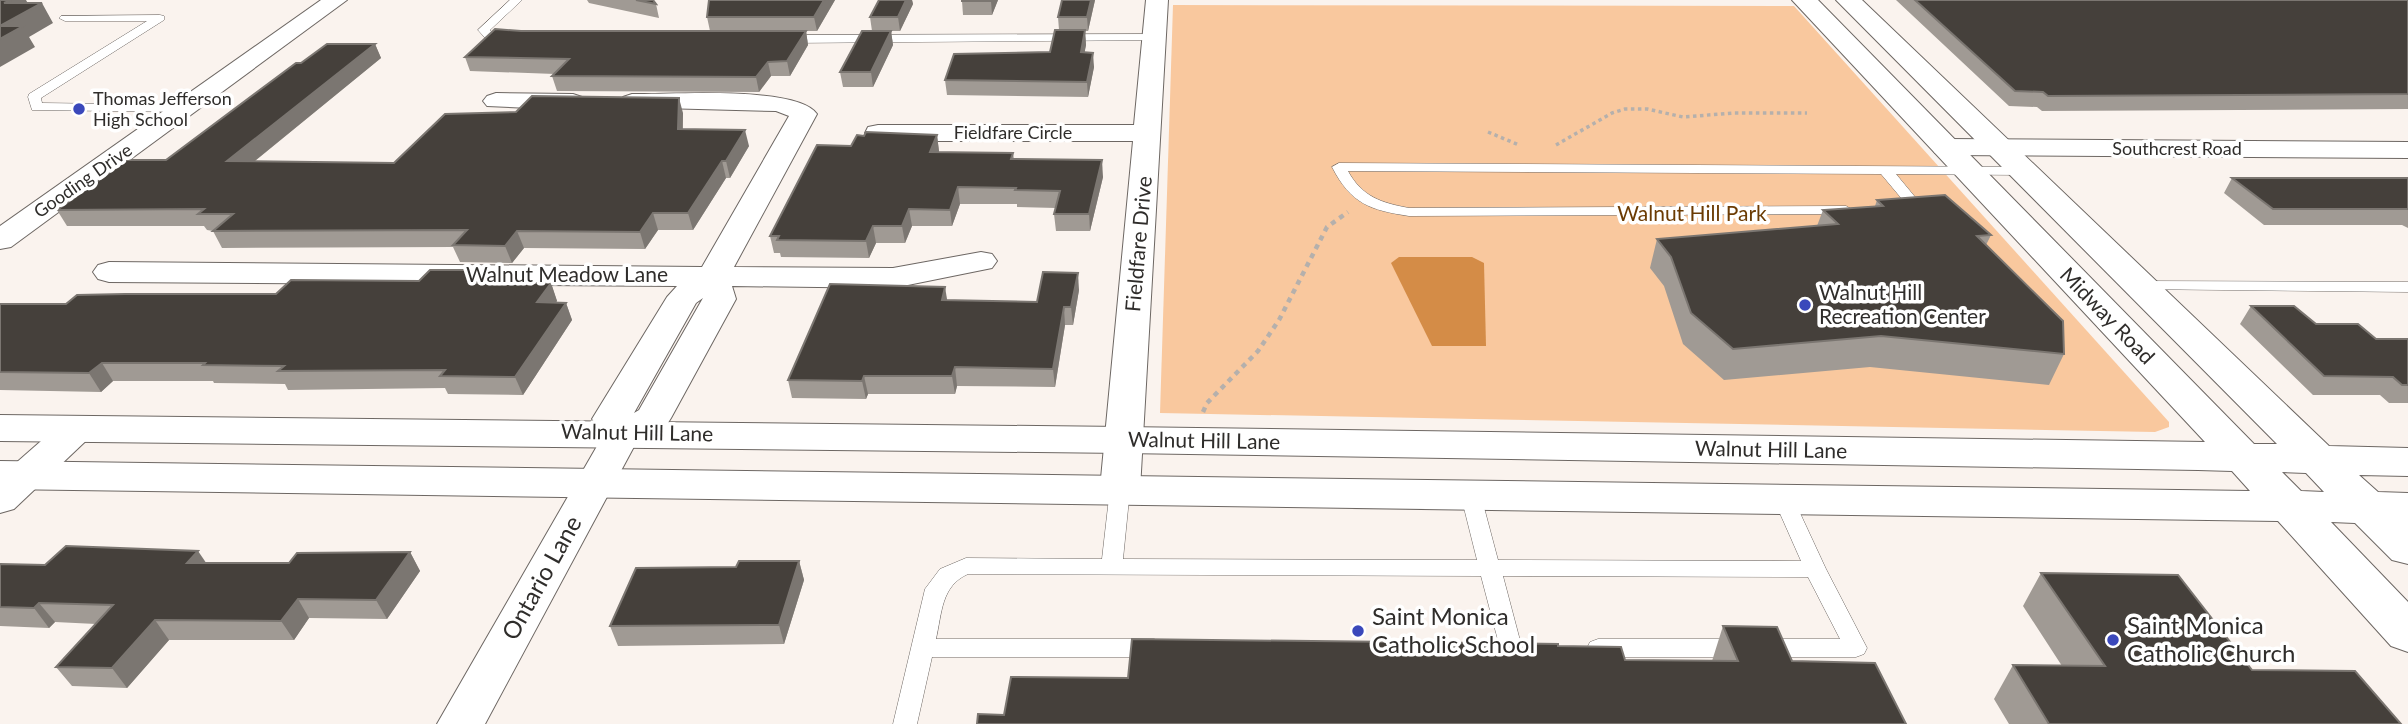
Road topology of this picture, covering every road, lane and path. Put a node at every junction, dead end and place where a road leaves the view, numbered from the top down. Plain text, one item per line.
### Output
1 (336, 0) edge
2 (516, 0) edge
3 (1157, 0) edge
4 (1804, 0) edge
5 (1848, 0) edge
6 (65, 18) dead end
7 (1154, 38) junction
8 (526, 39) edge
9 (777, 39) edge
10 (496, 101) dead end
11 (183, 109) junction
12 (1807, 113) dead end
13 (1488, 132) dead end
14 (878, 133) edge
15 (1147, 133) junction
16 (1519, 145) dead end
17 (1546, 145) dead end
18 (2408, 150) edge
19 (1956, 159) junction
20 (2011, 159) junction
21 (1885, 170) junction
22 (1364, 200) junction
23 (1891, 209) edge
24 (1863, 210) edge
25 (0, 240) edge
26 (981, 261) dead end
27 (109, 272) dead end
28 (713, 276) junction
29 (2140, 286) junction
30 (2408, 287) edge
31 (1202, 416) dead end
32 (0, 428) edge
33 (78, 428) junction
34 (623, 433) junction
35 (1123, 440) junction
36 (1457, 445) junction
37 (2243, 457) junction
38 (2320, 461) junction
39 (2408, 462) edge
40 (596, 481) junction
41 (9, 483) edge
42 (1120, 489) junction
43 (1471, 496) junction
44 (1784, 500) junction
45 (2286, 506) junction
46 (2387, 507) edge
47 (2408, 548) edge
48 (1112, 568) junction
49 (1491, 568) junction
50 (1815, 569) junction
51 (2408, 633) edge
52 (923, 648) junction
53 (1175, 648) edge
54 (1483, 648) edge
55 (1511, 648) junction
56 (1538, 648) edge
57 (1580, 648) edge
58 (461, 724) edge
59 (905, 724) edge

1 - 11 street, Gooding Drive
2 - 8 lane
3 - 7 street, Fieldfare Drive
4 - 19 main road, Midway Road
5 - 20 main road, Midway Road
6 - 11 lane
7 - 9 lane
7 - 15 street, Fieldfare Drive
10 - 28 street
11 - 25 street, Gooding Drive
12 - 17 path
13 - 16 path
14 - 15 street, Fieldfare Circle
15 - 35 street, Fieldfare Drive
18 - 20 street, Southcrest Road
19 - 20 street, Southcrest Road
19 - 21 lane
19 - 37 main road, Midway Road
20 - 29 main road, Midway Road
21 - 22 lane
21 - 23 lane
22 - 24 lane
22 - 31 path
26 - 28 street, Walnut Meadow Lane
27 - 28 street, Walnut Meadow Lane
28 - 34 street
29 - 30 lane
29 - 38 main road, Midway Road
32 - 33 main road, Walnut Hill Lane
33 - 34 main road, Walnut Hill Lane
33 - 41 street
34 - 35 main road, Walnut Hill Lane
34 - 40 street, Ontario Lane
35 - 36 main road, Walnut Hill Lane
35 - 42 street, Fieldfare Drive
36 - 37 main road, Walnut Hill Lane
36 - 43 main road
37 - 38 main road, Walnut Hill Lane
37 - 45 main road, Midway Road
38 - 39 main road, Walnut Hill Lane
38 - 46 main road, Midway Road
40 - 41 main road
40 - 42 main road
40 - 58 street, Ontario Lane
42 - 43 main road
42 - 48 lane
43 - 44 main road
43 - 49 lane
44 - 45 main road
44 - 50 lane
45 - 46 main road
45 - 51 main road, Midway Road
46 - 47 main road, Midway Road
48 - 49 lane
48 - 52 lane
49 - 50 lane
49 - 55 lane
50 - 57 lane
52 - 53 lane
52 - 59 lane
54 - 55 lane
55 - 56 lane

